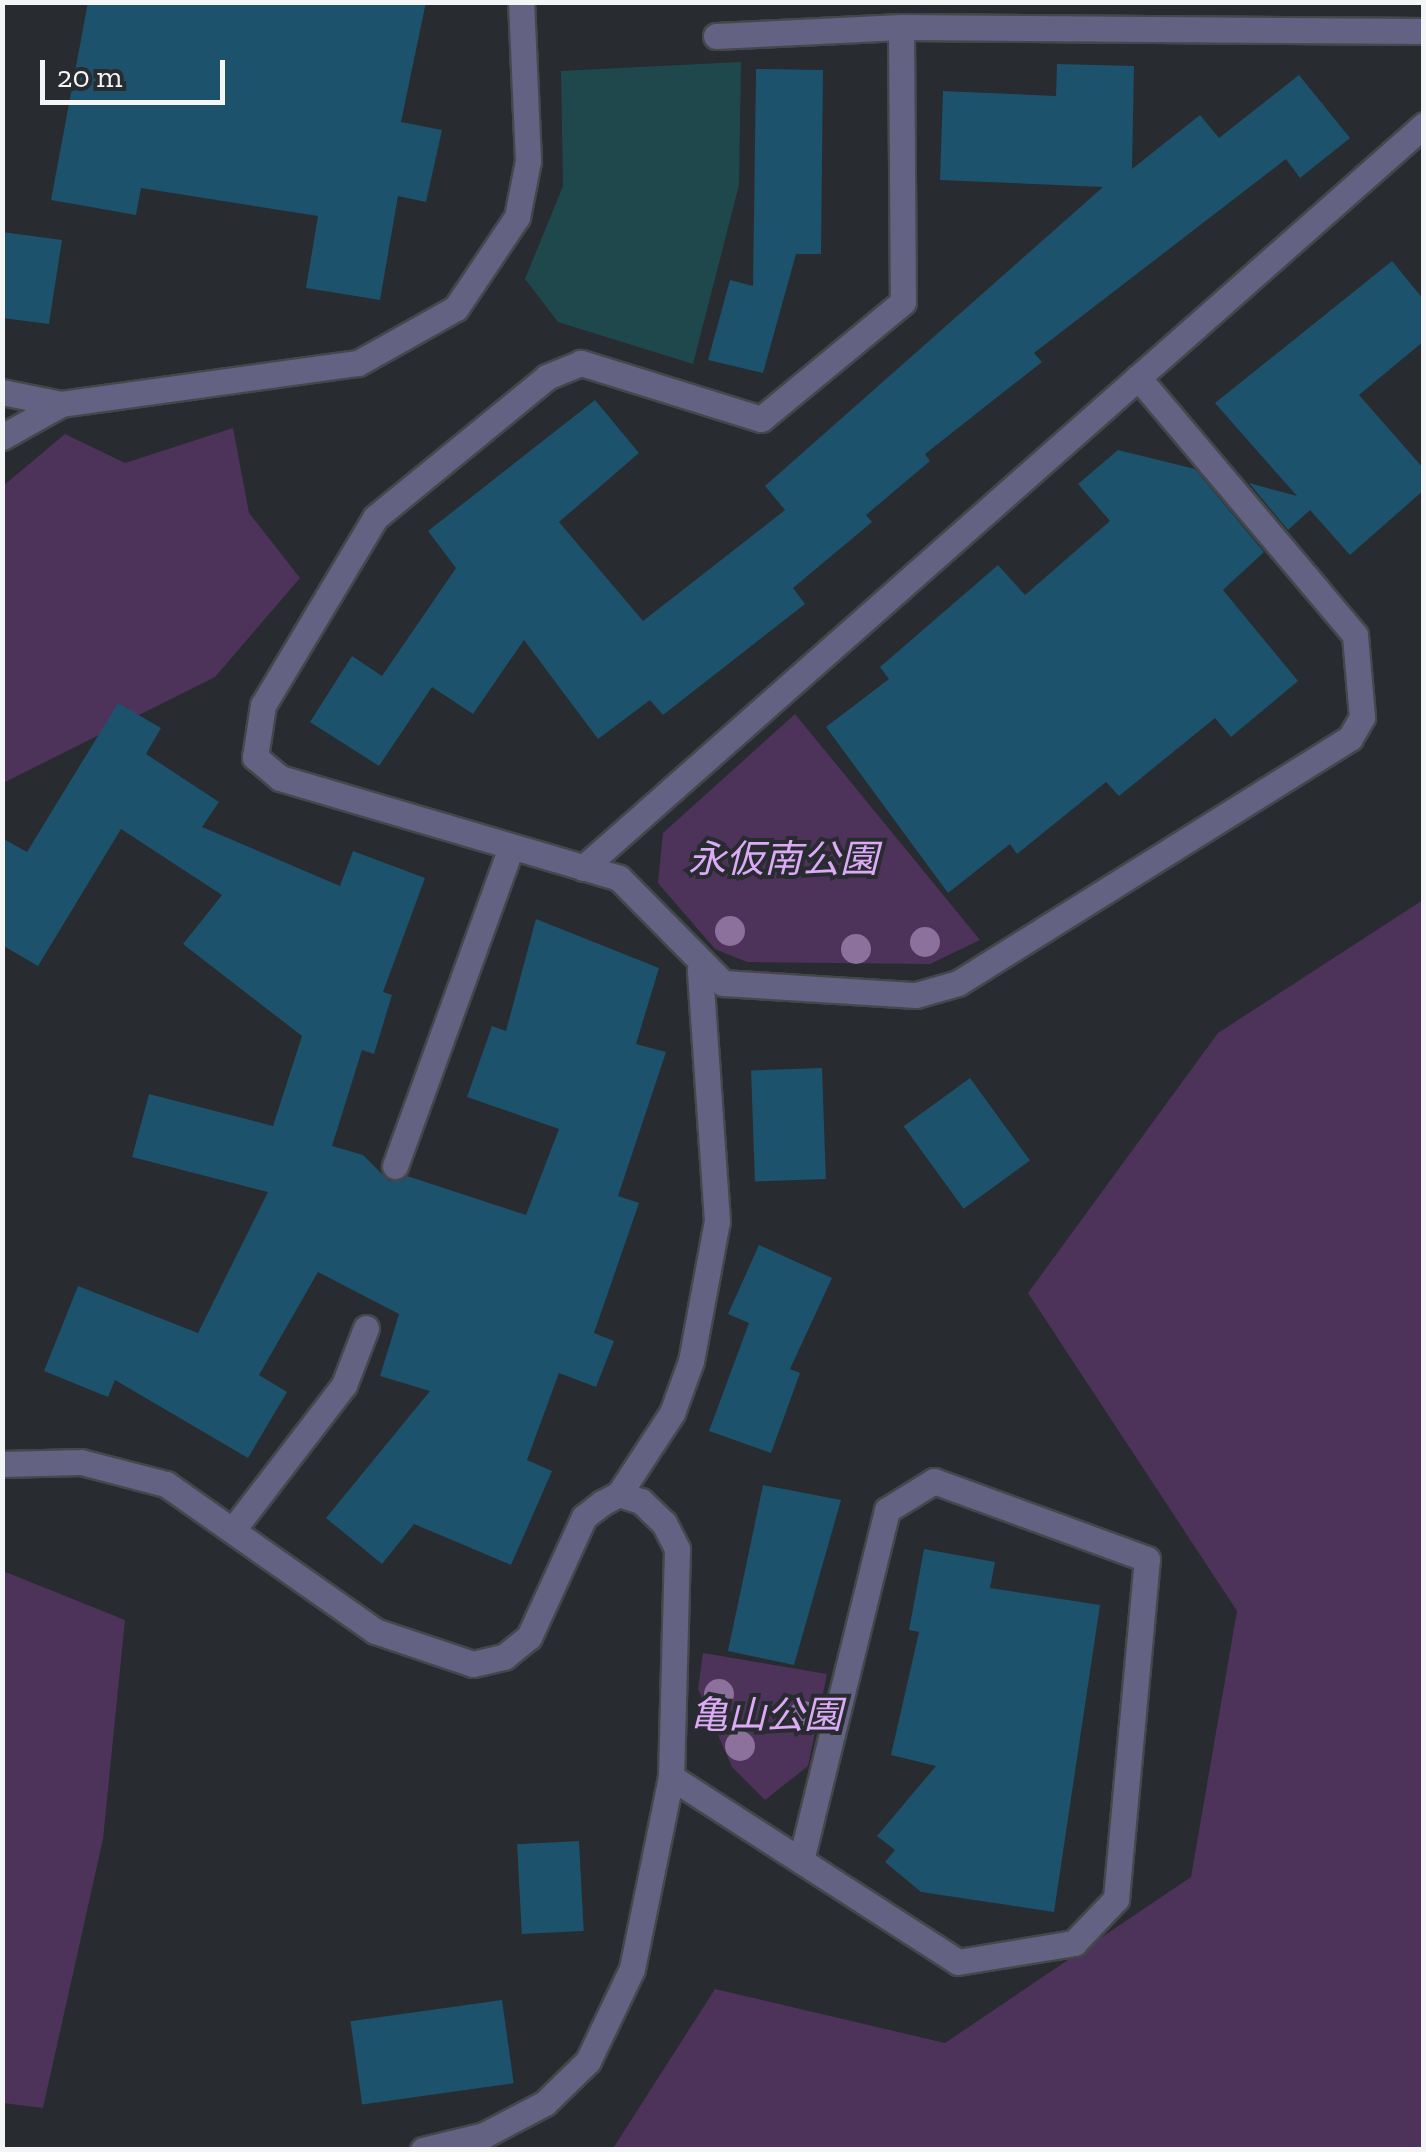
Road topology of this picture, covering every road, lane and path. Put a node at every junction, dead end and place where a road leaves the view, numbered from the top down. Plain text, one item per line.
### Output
1 (521, 2) edge
2 (901, 27) junction
3 (1424, 32) edge
4 (716, 36) dead end
5 (1424, 125) edge
6 (1138, 377) junction
7 (2, 392) edge
8 (61, 404) junction
9 (2, 436) edge
10 (511, 846) junction
11 (583, 868) junction
12 (700, 970) junction
13 (395, 1166) dead end
14 (366, 1328) dead end
15 (2, 1464) edge
16 (619, 1494) junction
17 (235, 1527) junction
18 (670, 1777) junction
19 (801, 1861) junction
20 (423, 2150) edge

1 - 8 street
2 - 3 street
2 - 4 street
2 - 10 street
5 - 6 street
6 - 11 street
6 - 12 street
7 - 8 street
8 - 9 street
10 - 11 street
10 - 13 street
11 - 12 street
12 - 16 street
14 - 17 street
15 - 17 street
16 - 17 street
16 - 18 street
18 - 19 street
18 - 20 street
19 - 19 street

